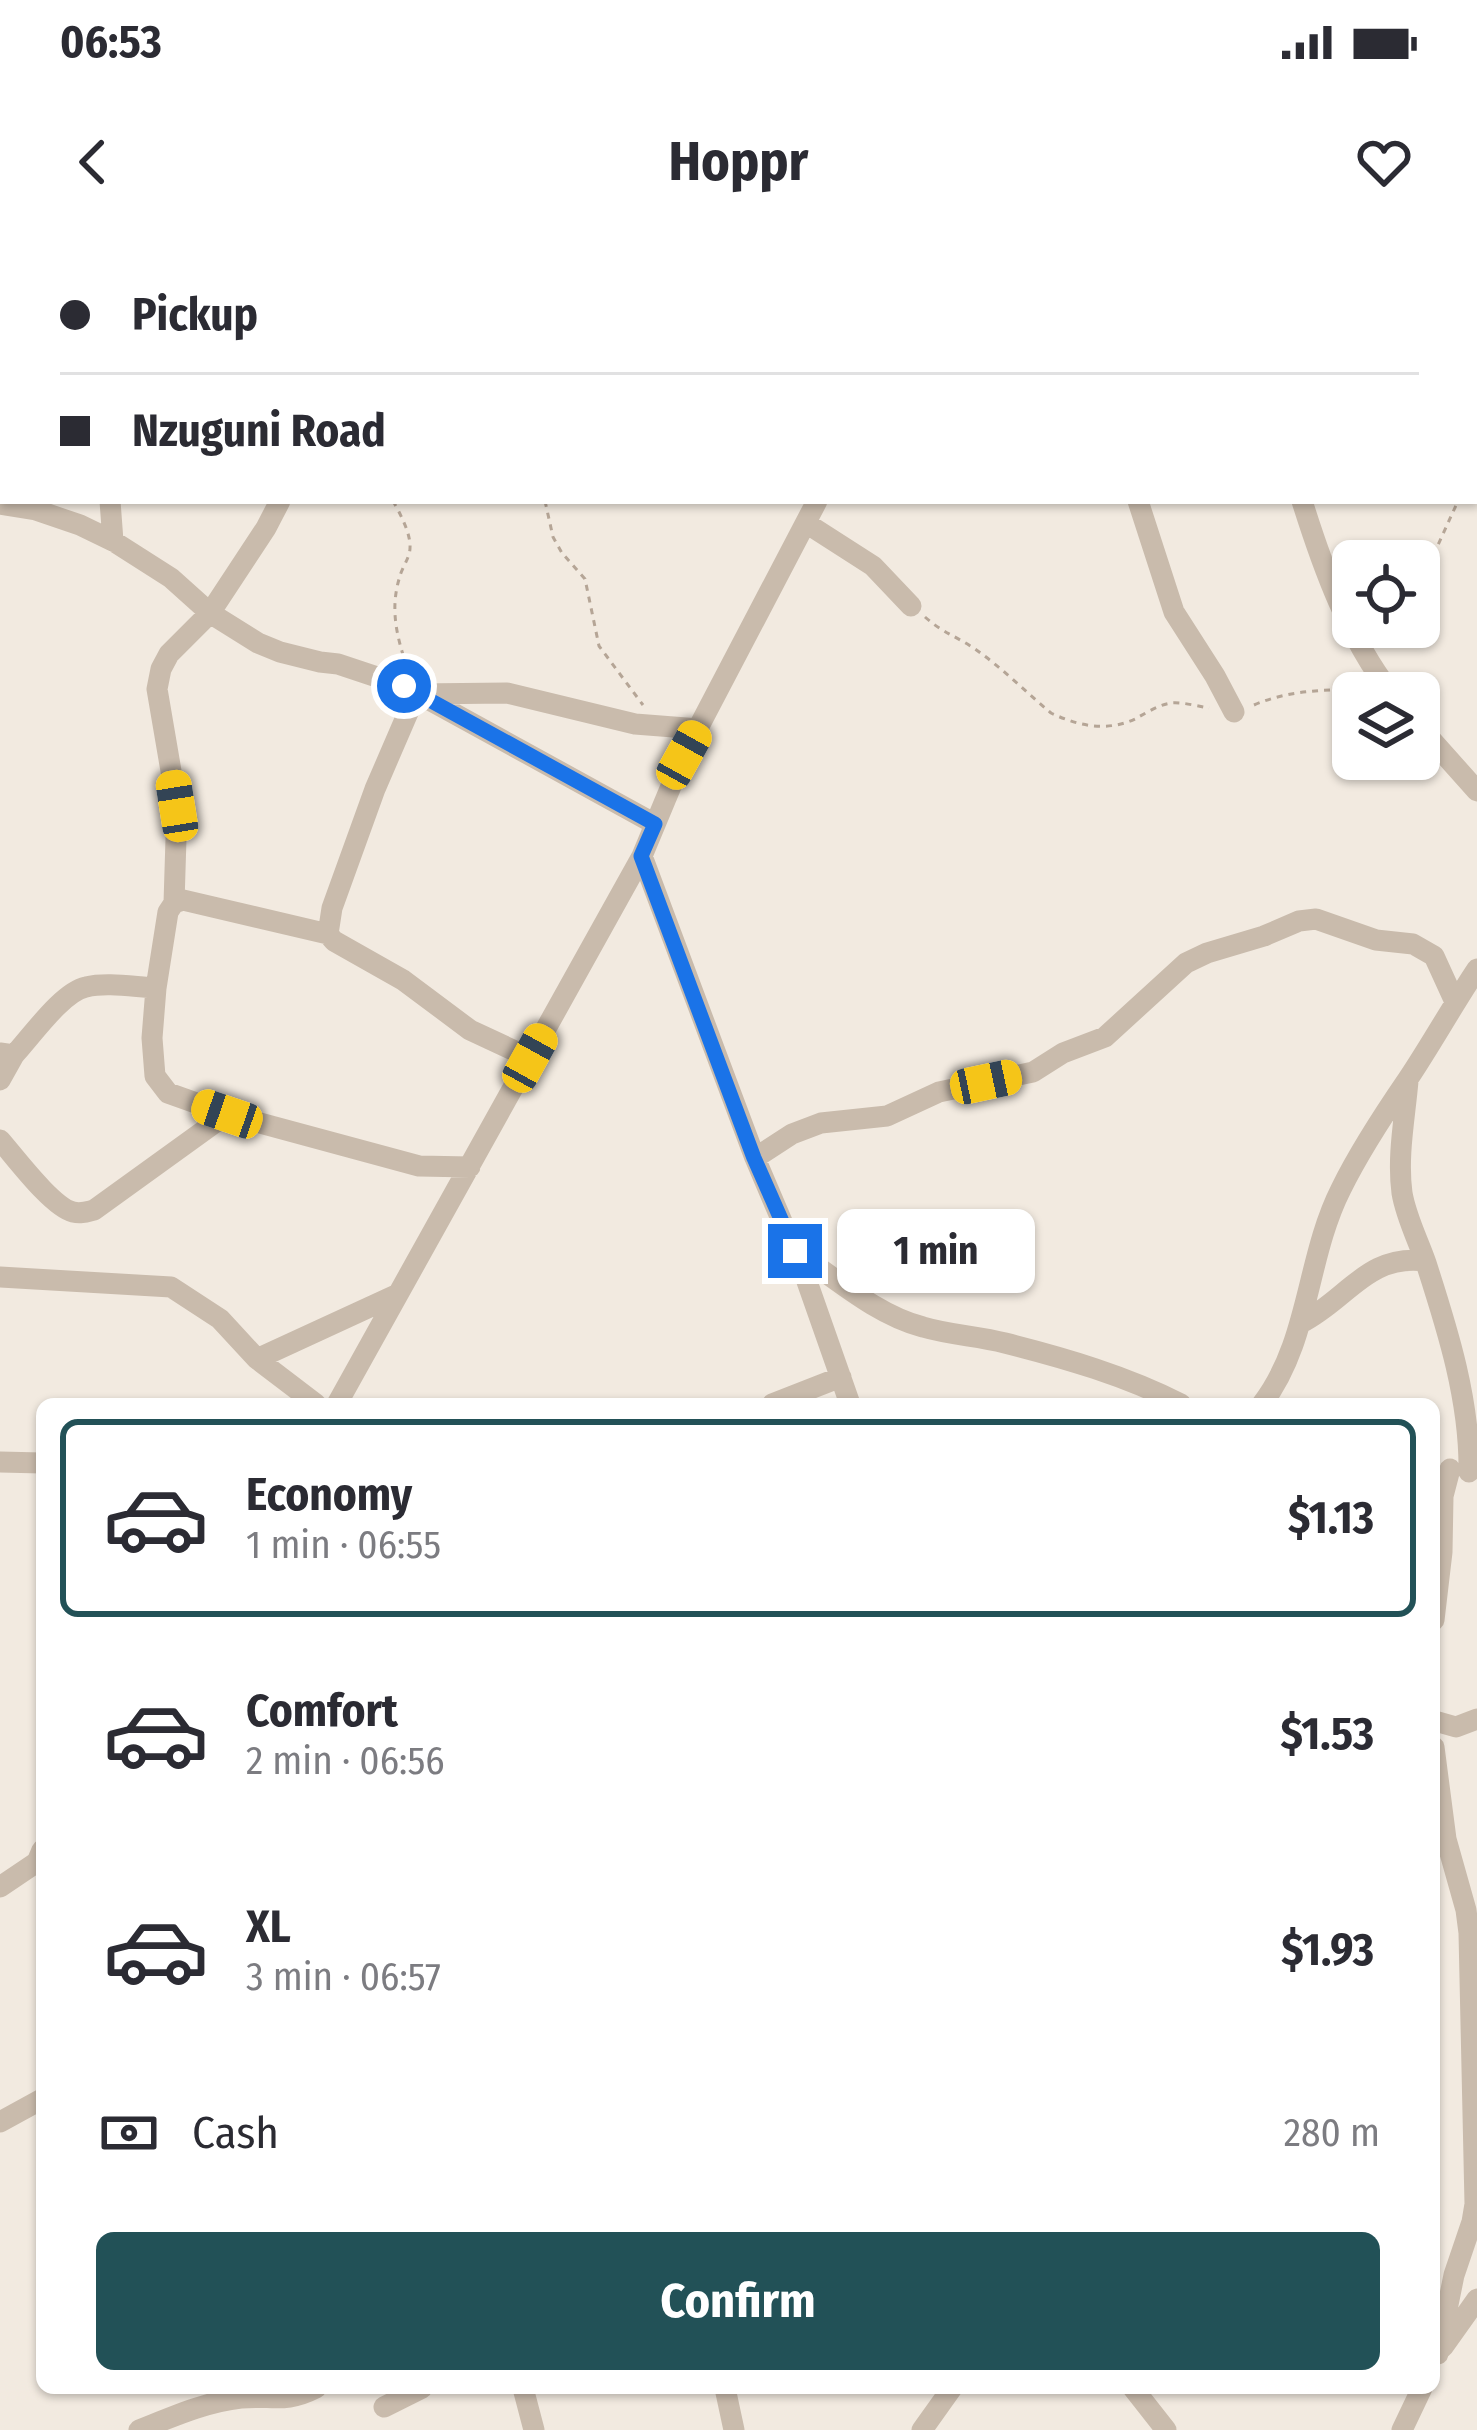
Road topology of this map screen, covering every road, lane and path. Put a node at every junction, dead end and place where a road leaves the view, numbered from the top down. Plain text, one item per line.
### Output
1 (0, 504) edge
2 (110, 504) edge
3 (278, 504) edge
4 (395, 504) edge
5 (546, 504) edge
6 (816, 504) edge
7 (1139, 504) edge
8 (1303, 504) edge
9 (1457, 504) edge
10 (806, 523) junction
11 (1440, 540) edge
12 (113, 541) junction
13 (911, 606) joint
14 (210, 613) junction
15 (1377, 672) edge
16 (1332, 692) edge
17 (416, 694) junction
18 (1234, 712) junction
19 (659, 725) junction
20 (699, 729) junction
21 (1440, 750) edge
22 (1477, 791) edge
23 (655, 824) junction
24 (641, 856) junction
25 (174, 903) junction
26 (328, 934) junction
27 (1477, 969) edge
28 (155, 988) junction
29 (1455, 1002) junction
30 (7, 1054) edge
31 (530, 1058) junction
32 (1408, 1079) junction
33 (0, 1080) edge
34 (227, 1114) junction
35 (0, 1140) edge
36 (754, 1158) junction
37 (470, 1167) junction
38 (795, 1251) junction
39 (1425, 1261) junction
40 (0, 1277) edge
41 (398, 1294) junction
42 (1301, 1323) junction
43 (257, 1359) junction
44 (841, 1377) junction
45 (308, 1398) edge
46 (340, 1398) edge
47 (787, 1398) edge
48 (848, 1398) edge
49 (1169, 1398) edge
50 (1266, 1398) edge
51 (0, 1462) edge
52 (36, 1463) edge
53 (1458, 1470) edge
54 (1440, 1569) edge
55 (1477, 1719) edge
56 (1440, 1725) edge
57 (1440, 1794) edge
58 (36, 1863) edge
59 (0, 1887) edge
60 (36, 2102) edge
61 (0, 2122) edge
62 (1477, 2299) edge
63 (1440, 2340) edge
64 (1440, 2352) edge
65 (304, 2394) edge
66 (411, 2394) edge
67 (525, 2394) edge
68 (726, 2394) edge
69 (948, 2394) edge
70 (1138, 2394) edge
71 (1418, 2394) edge
72 (384, 2408) dead end
73 (139, 2430) edge
74 (534, 2430) edge
75 (734, 2430) edge
76 (922, 2430) edge
77 (1166, 2430) edge
78 (1402, 2430) edge

1 - 12 street
2 - 12 street
3 - 14 street
4 - 17 path
5 - 19 path
6 - 10 street
7 - 18 street
8 - 15 street
9 - 11 path
10 - 13 street
10 - 20 street
12 - 14 street
13 - 18 path
14 - 17 street
14 - 25 street
16 - 18 path
17 - 19 street
17 - 23 street
17 - 26 street
19 - 20 street
20 - 23 street
21 - 22 street
23 - 24 street
24 - 31 street
24 - 36 street
25 - 26 street
25 - 28 street
26 - 31 street
27 - 29 street
28 - 30 street
28 - 34 street
29 - 32 street
29 - 36 street
30 - 33 street
31 - 37 street
32 - 39 street
32 - 42 street
34 - 35 street
34 - 37 street
36 - 38 street
37 - 41 street
38 - 44 street
38 - 49 street
39 - 42 street
39 - 53 street
40 - 43 street
41 - 43 street
41 - 46 street
42 - 50 street
43 - 45 street
44 - 47 street
44 - 48 street
51 - 52 street
53 - 54 street
55 - 56 street
57 - 63 street
58 - 59 street
60 - 61 street
62 - 64 street
65 - 73 street
66 - 72 street
67 - 74 street
68 - 75 street
69 - 76 street
70 - 77 street
71 - 78 street

